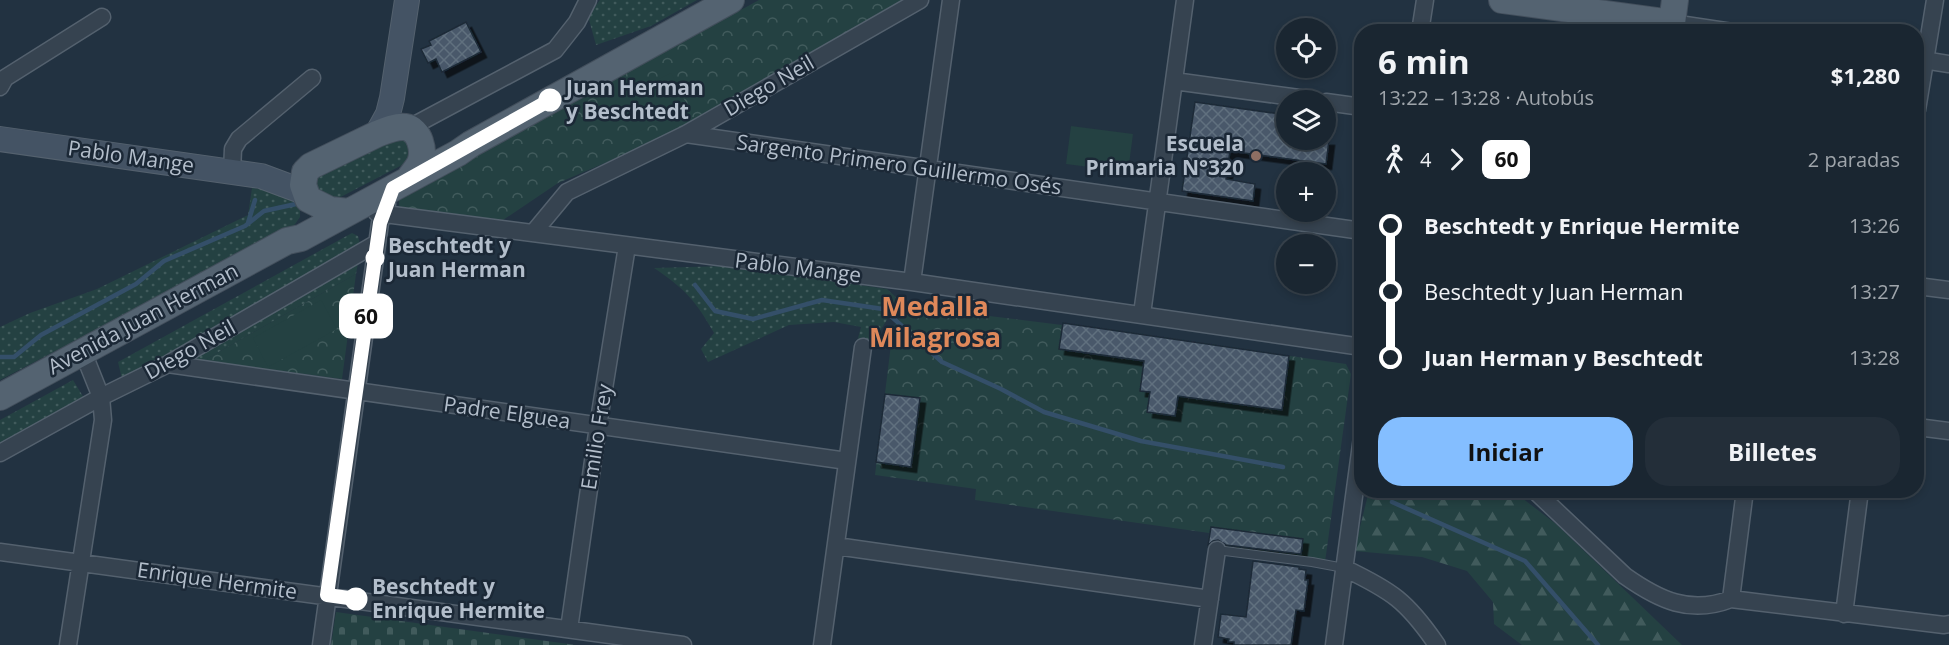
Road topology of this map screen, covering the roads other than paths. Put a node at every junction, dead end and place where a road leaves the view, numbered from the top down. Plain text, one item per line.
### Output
1 (407, 0) edge
2 (588, 0) edge
3 (731, 0) edge
4 (920, 0) edge
5 (951, 0) edge
6 (1185, 0) edge
7 (1425, 0) edge
8 (1502, 0) edge
9 (1935, 0) edge
10 (1674, 11) edge
11 (102, 17) dead end
12 (1585, 22) edge
13 (1421, 24) edge
14 (1700, 24) edge
15 (1924, 47) edge
16 (1924, 60) edge
17 (1949, 64) edge
18 (312, 78) dead end
19 (1174, 81) junction
20 (0, 87) edge
21 (1276, 95) edge
22 (392, 98) junction
23 (1336, 103) edge
24 (1354, 106) edge
25 (412, 132) junction
26 (377, 134) junction
27 (686, 134) junction
28 (0, 139) edge
29 (471, 144) junction
30 (927, 169) junction
31 (232, 172) junction
32 (401, 183) junction
33 (306, 187) junction
34 (1157, 202) junction
35 (370, 213) junction
36 (1354, 230) edge
37 (533, 233) junction
38 (287, 241) junction
39 (377, 243) junction
40 (627, 246) junction
41 (912, 282) junction
42 (1924, 287) edge
43 (1949, 290) edge
44 (1142, 314) junction
45 (1354, 346) edge
46 (863, 347) dead end
47 (83, 352) junction
48 (168, 364) junction
49 (355, 392) junction
50 (0, 397) edge
51 (101, 397) junction
52 (598, 426) junction
53 (1924, 428) edge
54 (1949, 431) edge
55 (0, 453) edge
56 (848, 460) junction
57 (1354, 495) edge
58 (1542, 498) edge
59 (1743, 498) edge
60 (1859, 498) edge
61 (836, 546) junction
62 (1217, 550) joint
63 (0, 552) edge
64 (81, 563) junction
65 (1344, 568) junction
66 (327, 595) junction
67 (1210, 598) junction
68 (1731, 599) junction
69 (1844, 614) junction
70 (1946, 625) edge
71 (569, 629) junction
72 (68, 645) edge
73 (321, 645) edge
74 (683, 645) edge
75 (822, 645) edge
76 (1203, 645) edge
77 (1334, 645) edge
78 (1437, 645) edge

1 - 22 street
2 - 25 street
3 - 29 main road
4 - 27 street, Diego Neil
5 - 30 street
6 - 19 street
7 - 13 street
8 - 12 main road
9 - 15 street
10 - 12 main road
10 - 14 street
11 - 20 street
16 - 17 street
18 - 31 street
19 - 21 street
19 - 34 street
22 - 25 street
22 - 26 street
23 - 24 street
25 - 26 main road
25 - 29 main road
25 - 32 main road
26 - 33 main road
27 - 30 street, Sargento Primero Guillermo Osés
27 - 37 street, Diego Neil
28 - 31 street, Pablo Mange
29 - 32 main road
30 - 34 street, Sargento Primero Guillermo Osés
30 - 41 street
31 - 33 street, Pablo Mange
32 - 35 main road, Avenida Juan Herman
33 - 35 main road
33 - 38 main road, Avenida Juan Herman
34 - 36 street, Sargento Primero Guillermo Osés
34 - 44 street
35 - 37 street, Pablo Mange
35 - 38 main road, Avenida Juan Herman
35 - 39 street
37 - 40 street, Pablo Mange
38 - 47 main road, Avenida Juan Herman
39 - 48 street, Diego Neil
39 - 49 street
40 - 41 street, Pablo Mange
40 - 52 street, Emilio Frey
41 - 44 street, Pablo Mange
42 - 43 street
44 - 45 street, Pablo Mange
46 - 56 street
47 - 50 main road, Avenida Juan Herman
47 - 51 street
48 - 49 street, Padre Elguea
48 - 51 street, Diego Neil
49 - 52 street, Padre Elguea
49 - 66 street
51 - 55 street, Diego Neil
51 - 64 street
52 - 56 street, Padre Elguea
52 - 71 street, Emilio Frey
53 - 54 street
56 - 61 street
57 - 65 street
58 - 68 street
59 - 68 street
60 - 69 street
61 - 67 street
61 - 75 street
62 - 65 lane
62 - 67 street
63 - 64 street, Enrique Hermite
64 - 66 street, Enrique Hermite
64 - 72 street
65 - 77 street
65 - 78 street
66 - 71 street, Enrique Hermite
66 - 73 street
67 - 76 street
68 - 69 street
69 - 70 street
71 - 74 street, Enrique Hermite

